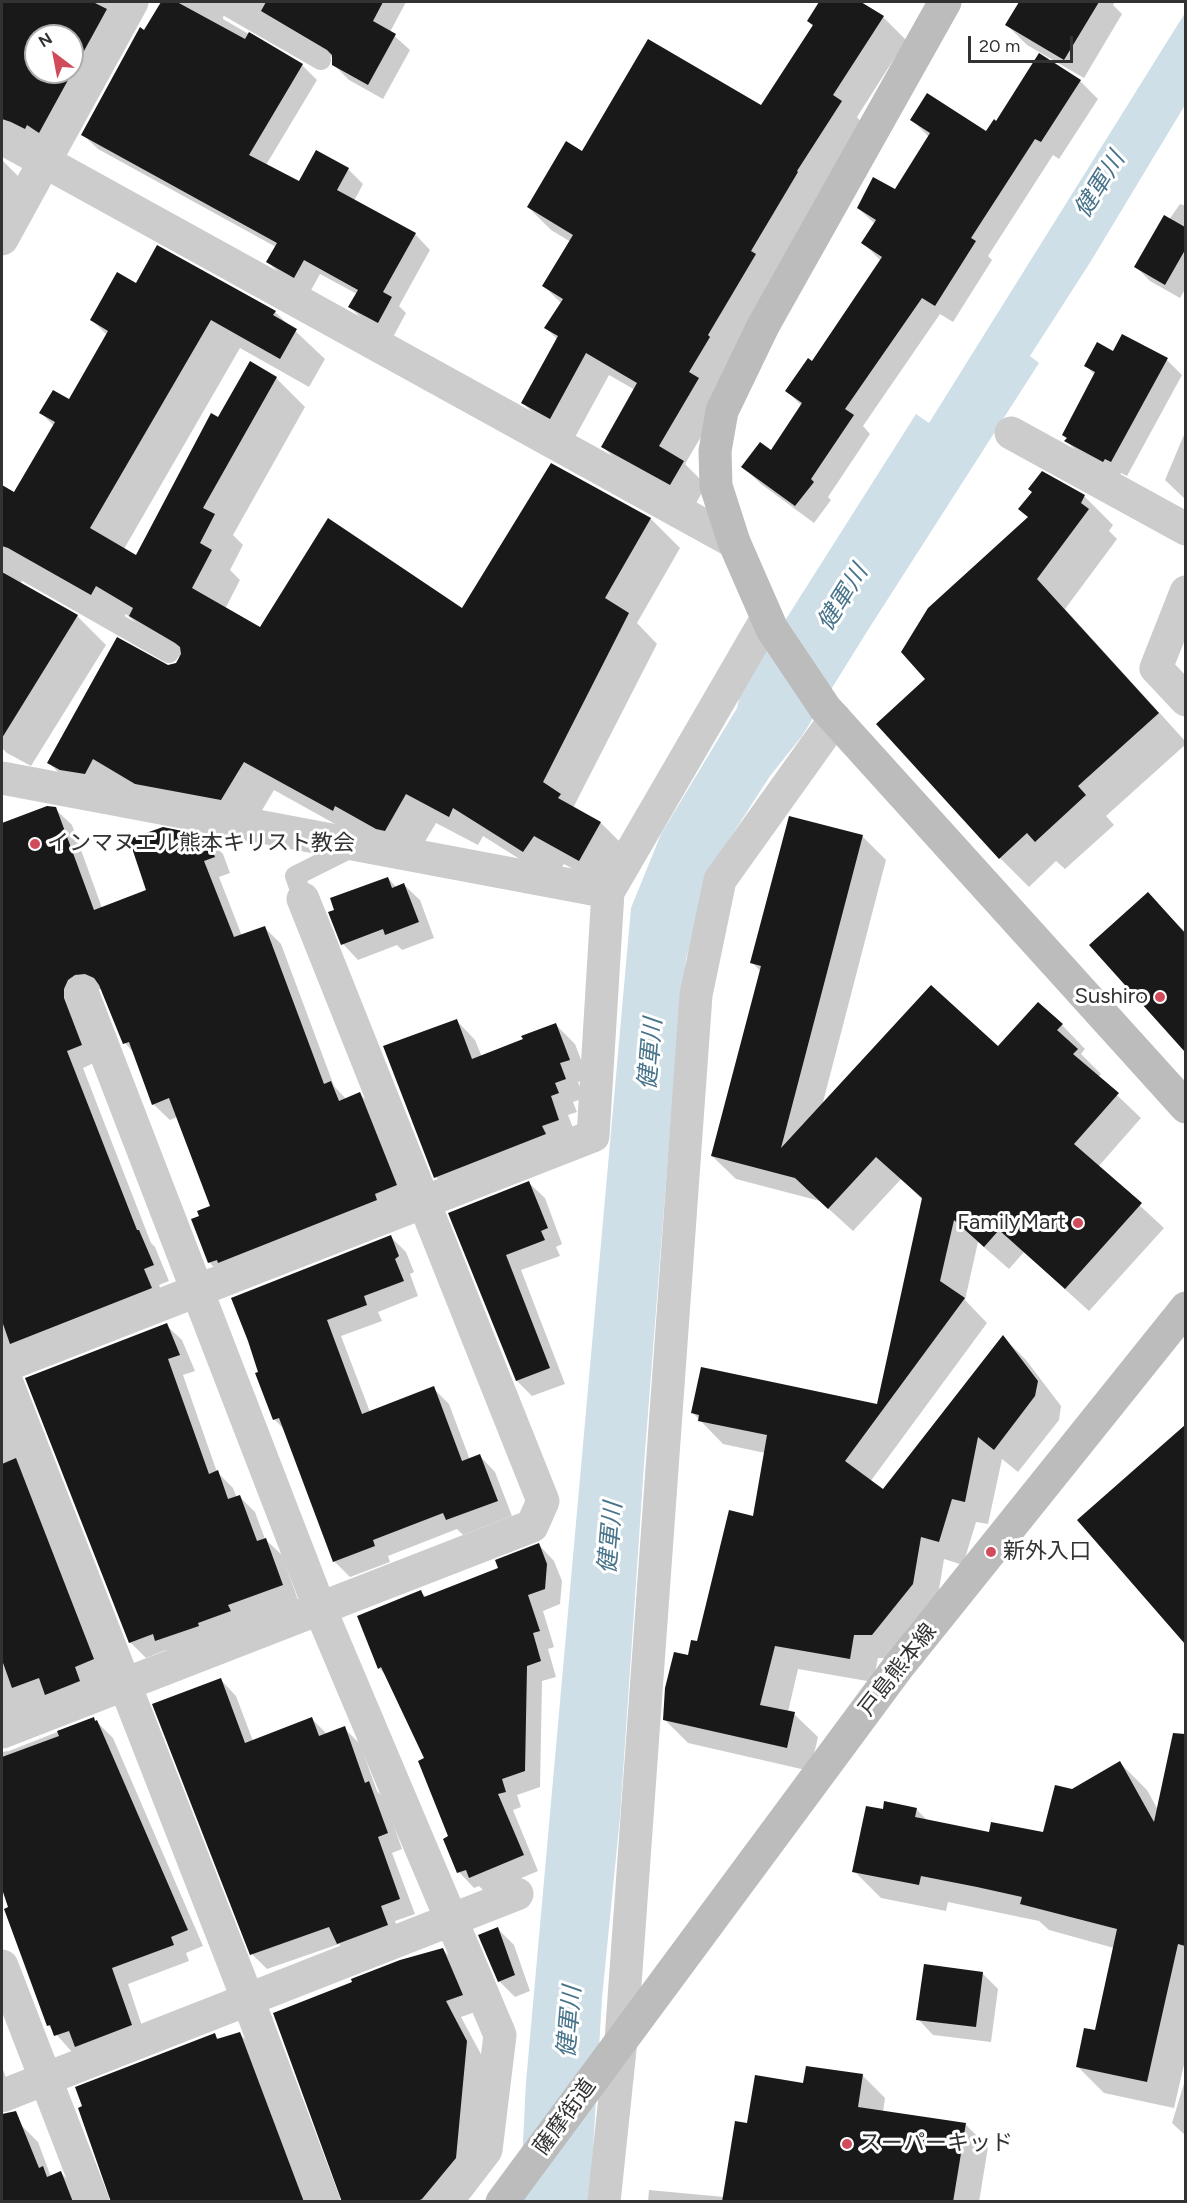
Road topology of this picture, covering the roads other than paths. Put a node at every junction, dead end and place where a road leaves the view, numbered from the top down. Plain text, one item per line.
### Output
1 (132, 2) edge
2 (220, 2) edge
3 (945, 2) edge
4 (321, 60) dead end
5 (2, 138) edge
6 (44, 162) junction
7 (2, 239) edge
8 (1011, 433) dead end
9 (1185, 529) edge
10 (734, 542) junction
11 (2, 558) edge
12 (1185, 592) edge
13 (770, 624) junction
14 (169, 652) dead end
15 (1185, 700) edge
16 (830, 714) junction
17 (2, 778) edge
18 (358, 845) junction
19 (608, 892) junction
20 (303, 899) joint
21 (82, 992) dead end
22 (1185, 1107) edge
23 (423, 1202) junction
24 (197, 1291) junction
25 (1185, 1308) edge
26 (2, 1369) edge
27 (320, 1609) junction
28 (123, 1685) junction
29 (2, 1732) edge
30 (517, 1894) dead end
31 (450, 1920) junction
32 (2, 1966) edge
33 (248, 2000) junction
34 (621, 2040) junction
35 (46, 2079) junction
36 (2, 2096) edge
37 (506, 2199) edge
38 (93, 2202) edge
39 (324, 2202) edge
40 (446, 2202) edge
41 (604, 2202) edge

1 - 6 street
2 - 4 lane
3 - 10 street
5 - 6 street
6 - 7 street
6 - 10 street
8 - 9 street
10 - 13 street
11 - 14 lane
12 - 15 street
13 - 16 street
13 - 19 street
16 - 22 street
16 - 34 street
17 - 18 street
18 - 19 street
18 - 20 lane
19 - 23 street
20 - 23 street
21 - 24 street
23 - 24 street
23 - 27 street
24 - 26 street
24 - 27 street
25 - 34 street, 戸島熊本線
26 - 28 street
27 - 28 street
27 - 31 street
28 - 29 street
28 - 33 street
30 - 31 street
31 - 33 street
31 - 40 street
32 - 35 street
33 - 35 street
33 - 39 street
34 - 37 street, 薩摩街道
34 - 41 street
35 - 36 street
35 - 38 street

